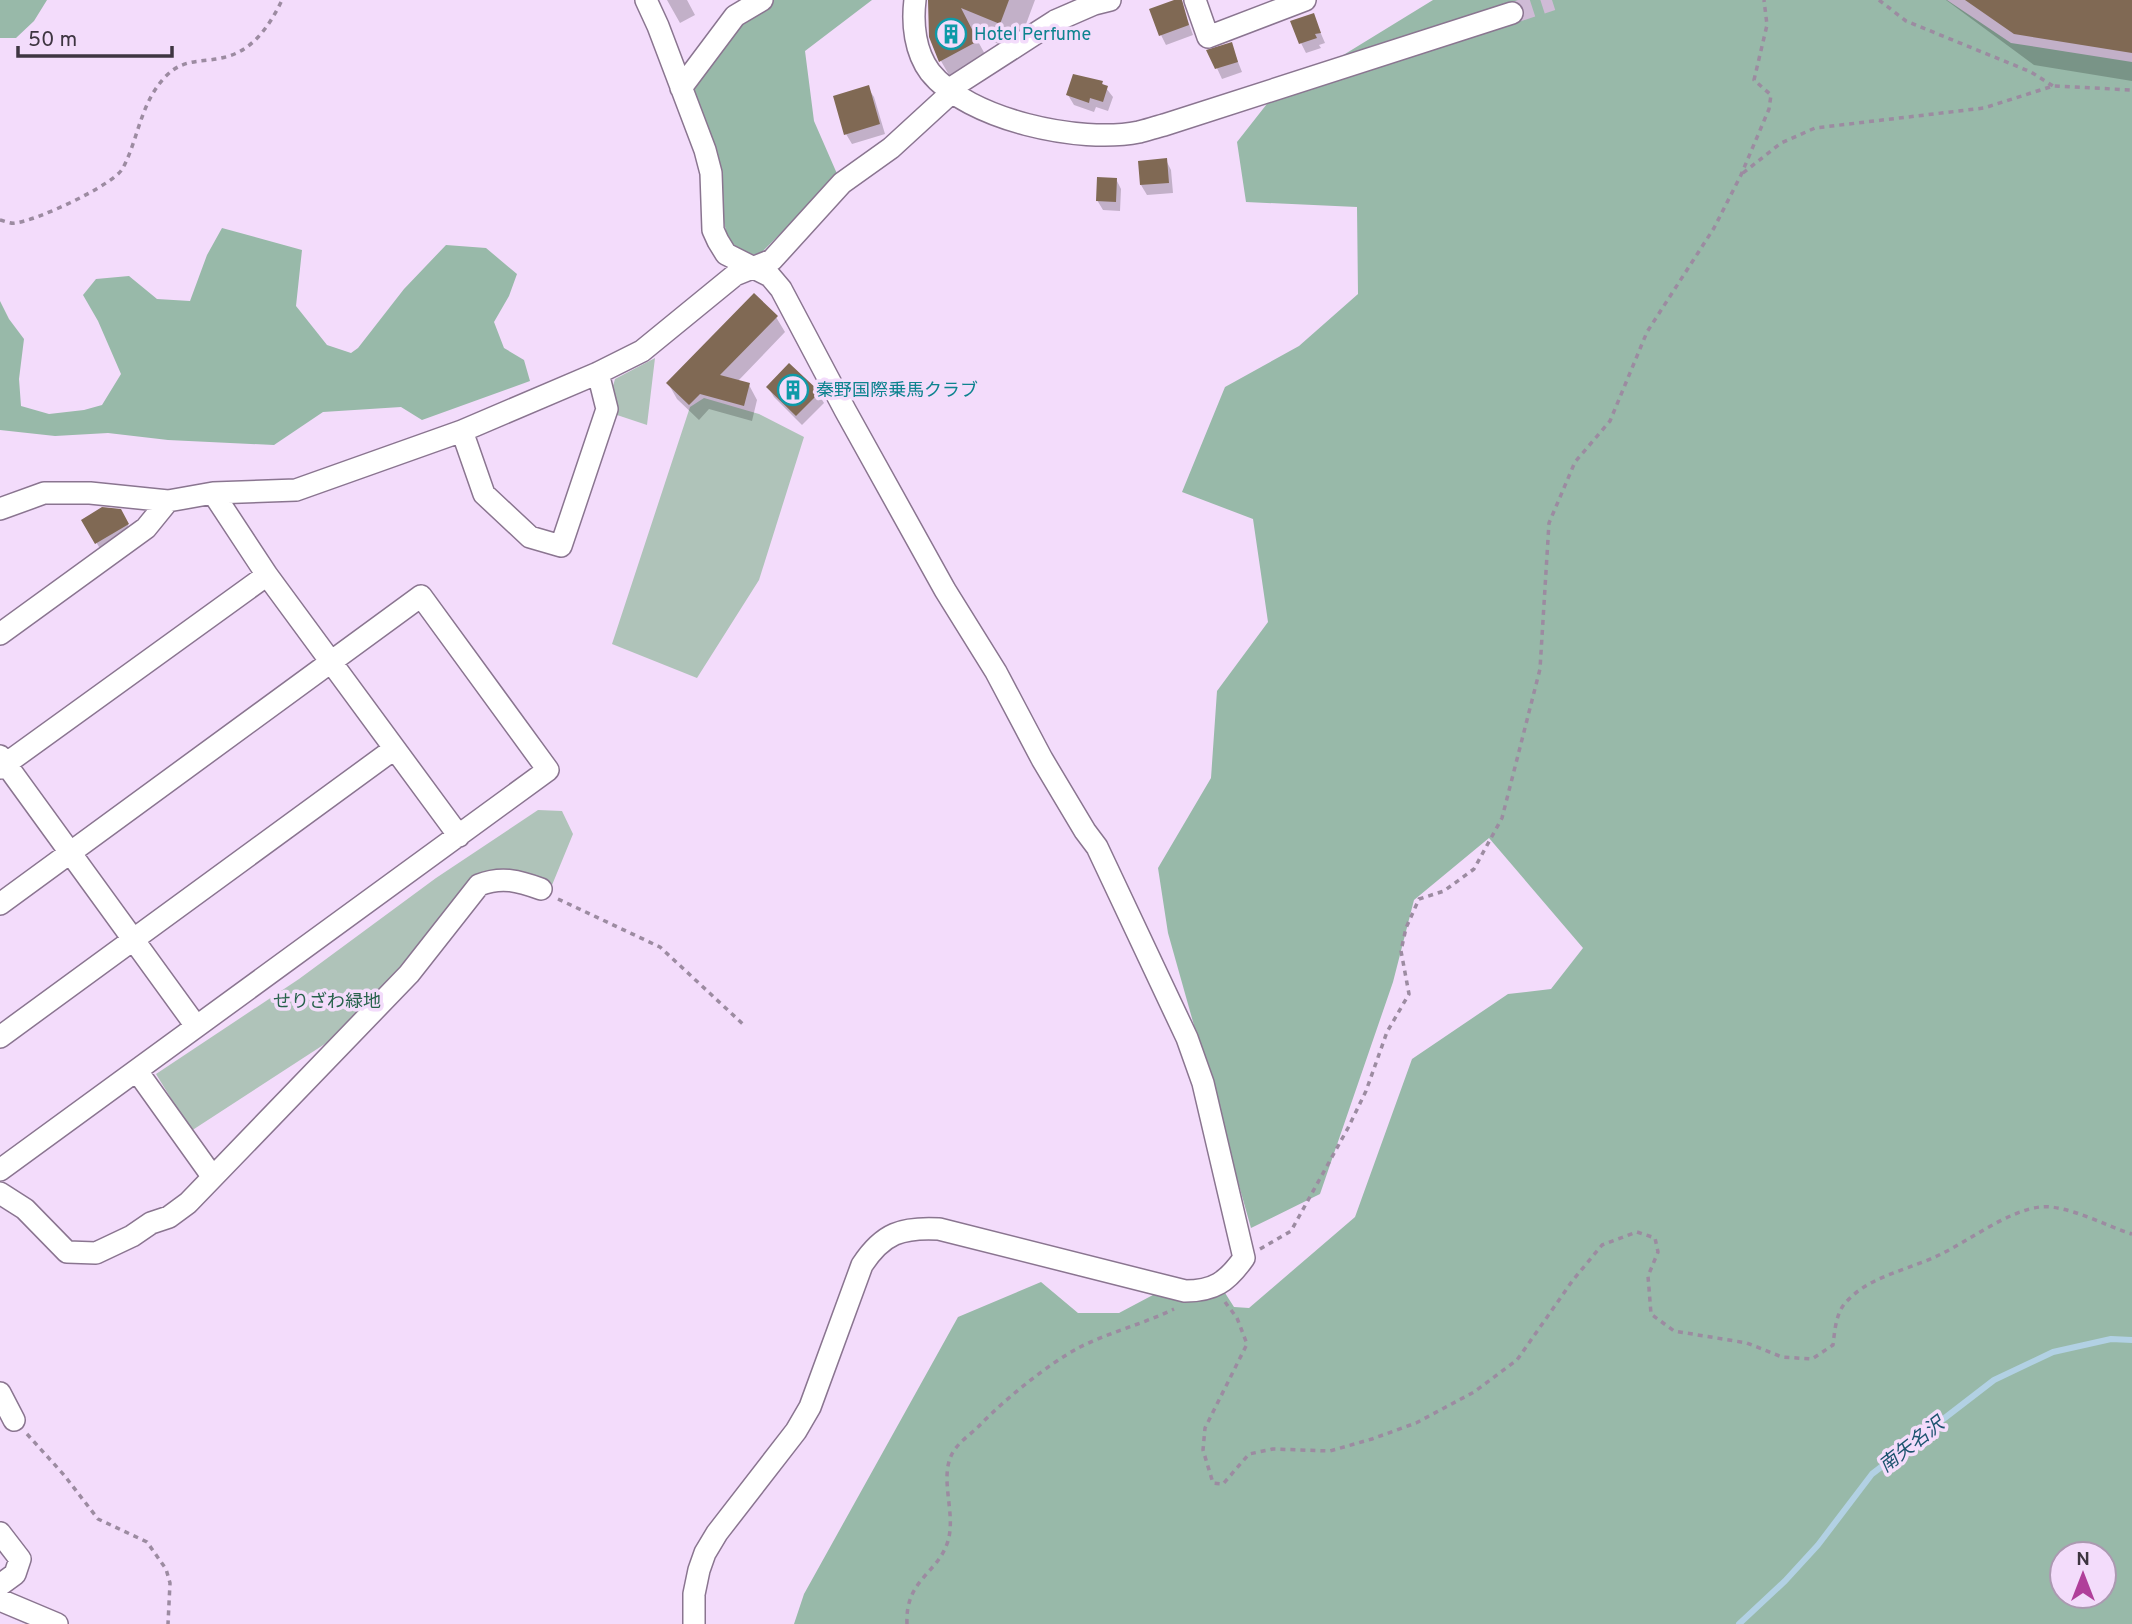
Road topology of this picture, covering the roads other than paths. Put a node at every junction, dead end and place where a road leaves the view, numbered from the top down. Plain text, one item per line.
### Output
1 (646, 0) edge
2 (762, 0) edge
3 (915, 0) edge
4 (1110, 0) edge
5 (1195, 0) edge
6 (1305, 0) edge
7 (1512, 13) tunnel mouth
8 (681, 88) junction
9 (949, 91) junction
10 (752, 268) junction
11 (598, 373) junction
12 (461, 431) junction
13 (214, 493) junction
14 (168, 501) junction
15 (0, 509) edge
16 (267, 575) junction
17 (0, 634) edge
18 (331, 660) junction
19 (394, 749) junction
20 (2, 763) edge
21 (459, 836) junction
22 (70, 853) junction
23 (541, 889) road end
24 (0, 904) edge
25 (134, 940) junction
26 (197, 1026) junction
27 (0, 1037) edge
28 (137, 1071) junction
29 (4, 1159) edge
30 (212, 1176) junction
31 (0, 1193) edge
32 (0, 1393) edge
33 (14, 1420) road end
34 (0, 1534) edge
35 (0, 1585) edge
36 (0, 1600) edge
37 (57, 1624) edge
38 (694, 1624) edge

1 - 8 street
2 - 8 street
3 - 9 street
4 - 9 street
5 - 6 street
7 - 9 street
8 - 10 street
9 - 10 street
10 - 11 street
10 - 38 street
11 - 12 street
11 - 12 street
12 - 13 street
13 - 14 street
13 - 16 street
14 - 15 street
14 - 17 street
16 - 18 street
16 - 20 street
18 - 19 street
18 - 21 street
18 - 22 street
19 - 21 street
19 - 25 street
20 - 22 street
21 - 26 street
22 - 24 street
22 - 25 street
23 - 30 street
25 - 26 street
25 - 27 street
26 - 28 street
28 - 29 street
28 - 30 street
30 - 31 street
32 - 33 street
34 - 35 street
36 - 37 street

